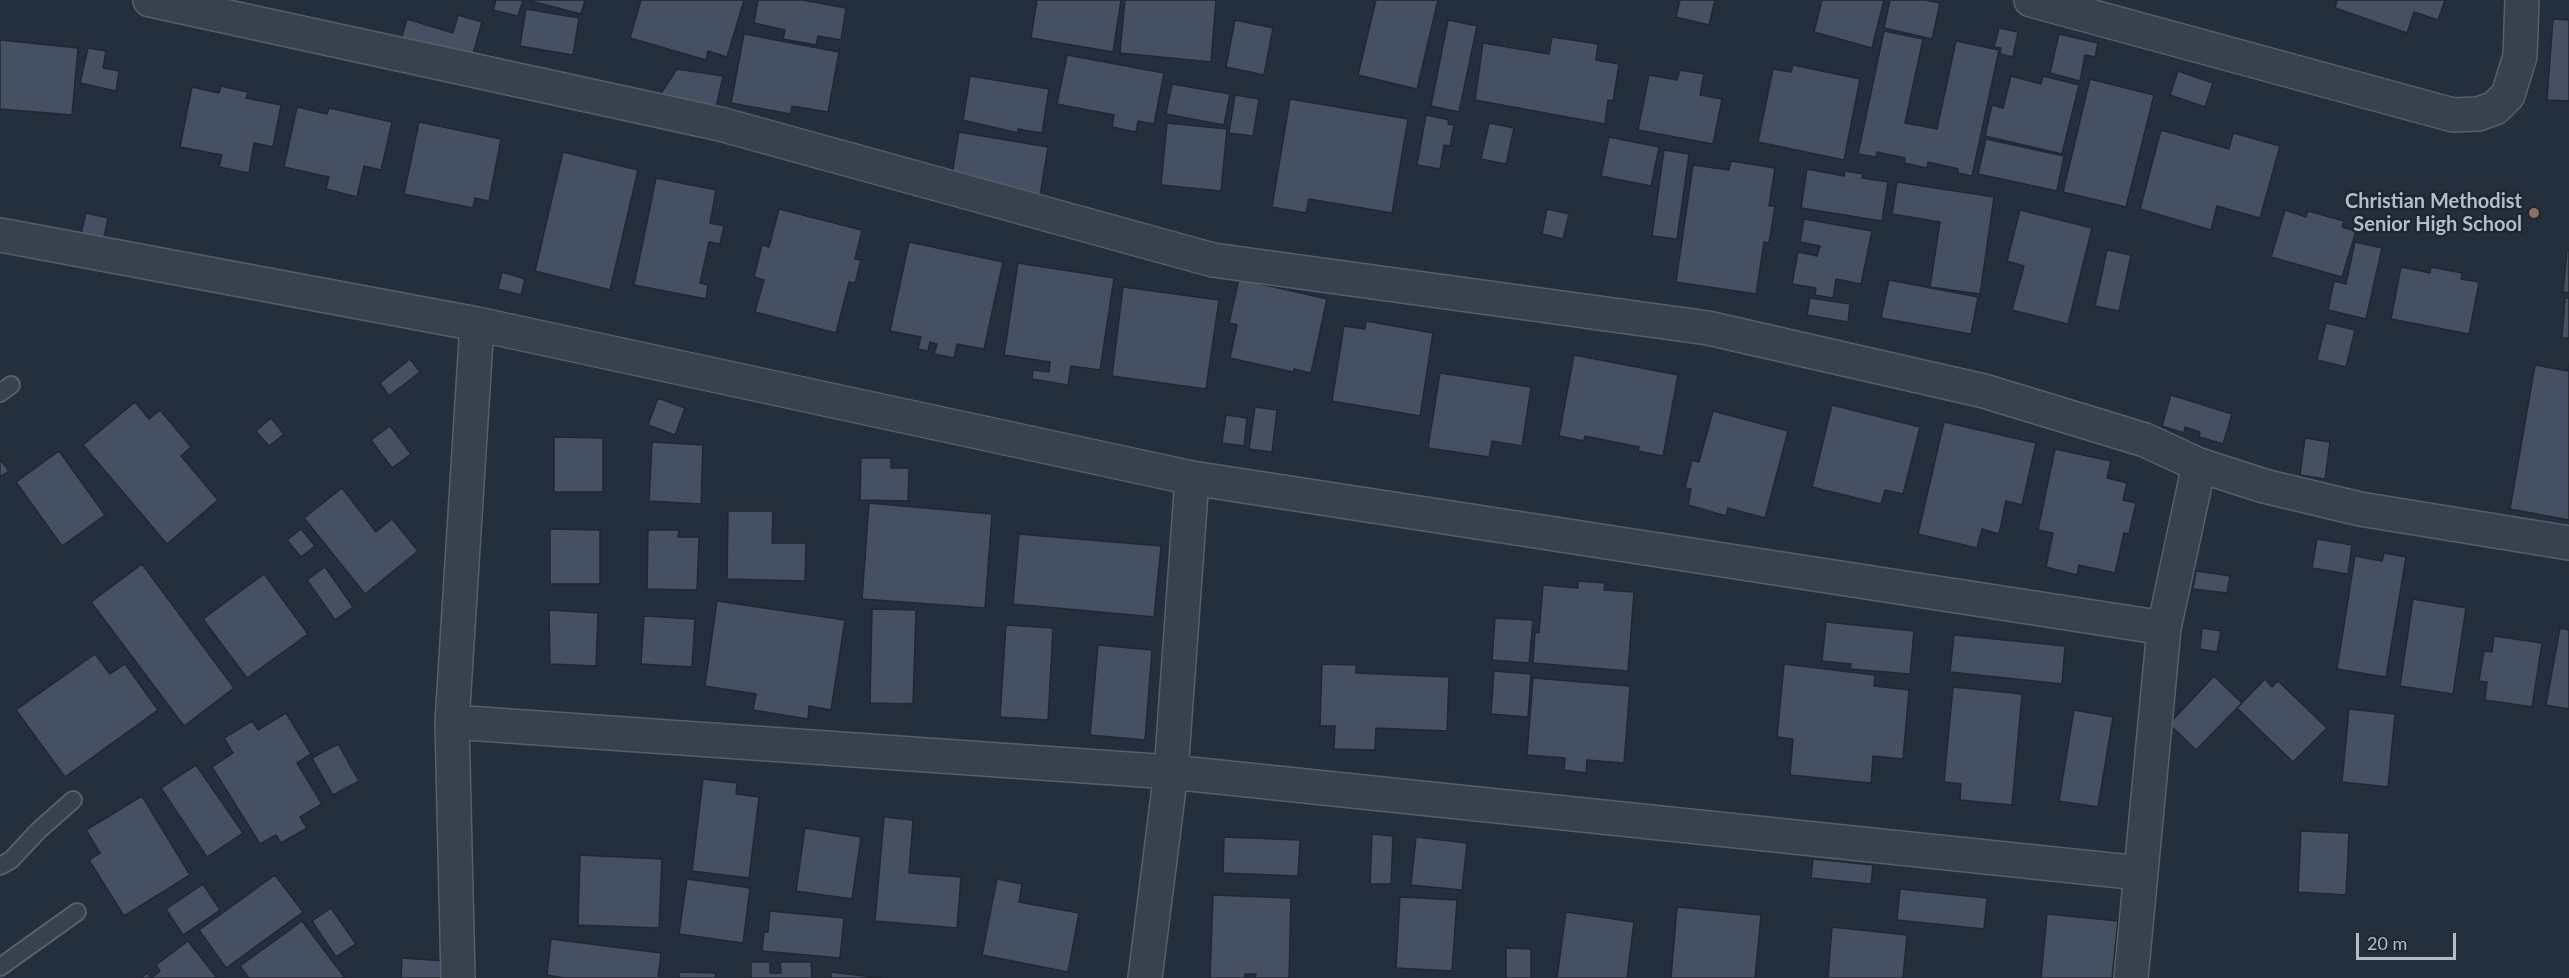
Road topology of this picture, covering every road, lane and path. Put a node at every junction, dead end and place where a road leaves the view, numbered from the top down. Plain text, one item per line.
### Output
1 (150, 0) edge
2 (2031, 0) edge
3 (2522, 0) edge
4 (0, 235) edge
5 (477, 324) junction
6 (2199, 465) junction
7 (1192, 478) junction
8 (2569, 543) edge
9 (2164, 628) junction
10 (452, 722) junction
11 (1171, 772) junction
12 (73, 800) dead end
13 (0, 866) edge
14 (2140, 873) junction
15 (77, 912) dead end
16 (0, 967) edge
17 (458, 978) edge
18 (1145, 978) edge
19 (2131, 978) edge

1 - 6 street
2 - 3 street
4 - 5 street
5 - 7 street
5 - 10 street
6 - 8 street
6 - 9 street
7 - 9 street
7 - 11 street
9 - 14 street
10 - 11 street
10 - 17 street
11 - 14 street
11 - 18 street
12 - 13 lane
14 - 19 street
15 - 16 lane

